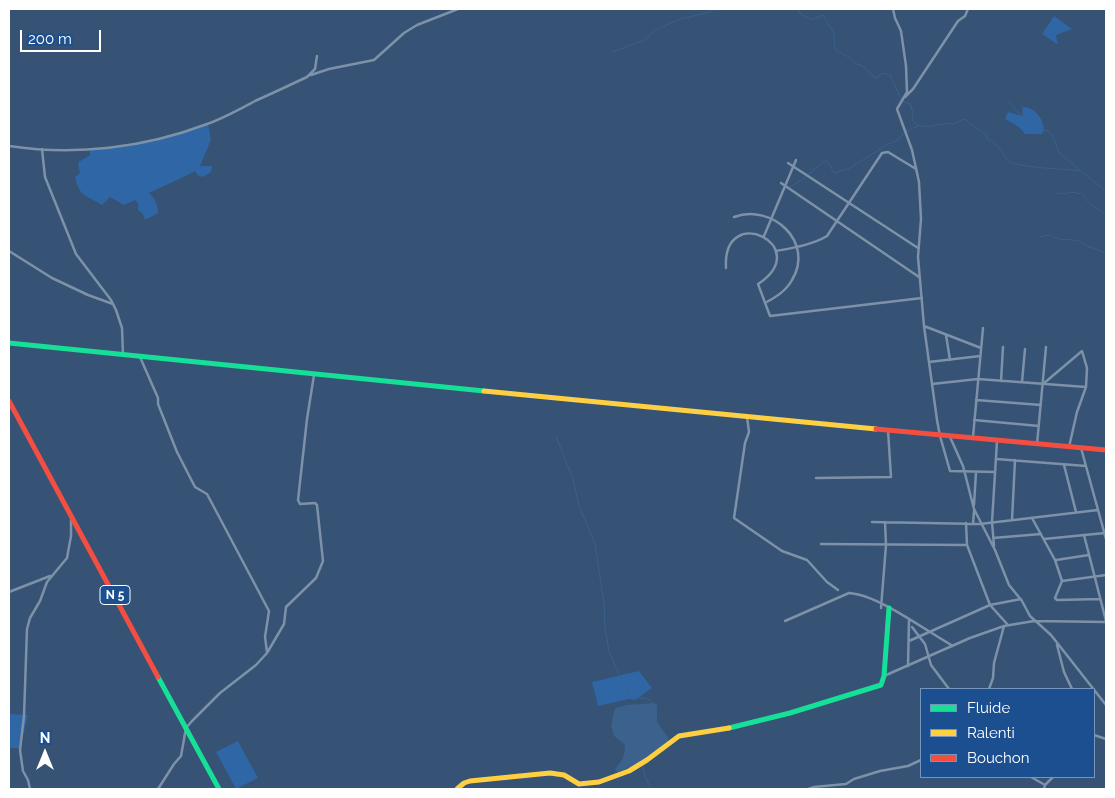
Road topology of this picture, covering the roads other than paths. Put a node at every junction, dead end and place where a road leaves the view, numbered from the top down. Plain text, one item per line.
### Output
1 (458, 9) edge
2 (893, 9) edge
3 (968, 9) edge
4 (317, 56) dead end
5 (307, 77) junction
6 (904, 98) junction
7 (9, 146) edge
8 (42, 149) junction
9 (796, 160) dead end
10 (788, 163) dead end
11 (793, 166) junction
12 (916, 169) junction
13 (781, 183) dead end
14 (785, 186) junction
15 (849, 203) junction
16 (734, 217) dead end
17 (772, 218) junction
18 (837, 221) junction
19 (764, 236) junction
20 (796, 247) junction
21 (918, 248) junction
22 (9, 251) edge
23 (776, 251) junction
24 (726, 268) dead end
25 (919, 277) junction
26 (922, 298) junction
27 (766, 303) junction
28 (113, 304) junction
29 (924, 326) junction
30 (983, 328) dead end
31 (946, 335) junction
32 (9, 343) edge
33 (1003, 347) dead end
34 (1046, 347) dead end
35 (981, 348) junction
36 (1024, 349) dead end
37 (123, 355) junction
38 (980, 356) junction
39 (140, 357) junction
40 (950, 360) junction
41 (929, 362) junction
42 (314, 375) junction
43 (978, 379) junction
44 (1001, 381) junction
45 (1022, 382) junction
46 (932, 384) junction
47 (1043, 384) junction
48 (1086, 387) junction
49 (976, 400) junction
50 (9, 401) edge
51 (1041, 405) junction
52 (747, 417) junction
53 (974, 420) junction
54 (1039, 426) junction
55 (888, 430) junction
56 (940, 436) junction
57 (950, 437) junction
58 (972, 439) junction
59 (997, 441) junction
60 (1037, 444) junction
61 (1069, 447) junction
62 (1081, 448) junction
63 (1106, 450) edge
64 (996, 459) junction
65 (1015, 460) junction
66 (1064, 465) junction
67 (1086, 466) junction
68 (964, 472) junction
69 (976, 472) junction
70 (995, 472) junction
71 (816, 478) dead end
72 (974, 508) junction
73 (1098, 510) junction
74 (1076, 512) junction
75 (72, 516) junction
76 (1032, 518) junction
77 (1012, 520) junction
78 (872, 522) dead end
79 (885, 522) junction
80 (992, 522) junction
81 (966, 523) junction
82 (973, 524) junction
83 (980, 524) junction
84 (1105, 533) junction
85 (1041, 534) junction
86 (1084, 535) junction
87 (993, 538) junction
88 (1106, 538) edge
89 (1044, 540) junction
90 (821, 544) dead end
91 (886, 545) junction
92 (967, 545) junction
93 (995, 550) junction
94 (1089, 554) junction
95 (1055, 560) junction
96 (1106, 575) edge
97 (51, 576) junction
98 (1095, 576) junction
99 (1062, 581) junction
100 (838, 590) dead end
101 (9, 592) edge
102 (1020, 599) junction
103 (1100, 599) junction
104 (990, 605) junction
105 (881, 606) junction
106 (889, 608) junction
107 (909, 620) junction
108 (785, 621) dead end
109 (1034, 621) junction
110 (1106, 622) edge
111 (1008, 625) junction
112 (1004, 626) junction
113 (912, 627) dead end
114 (929, 632) junction
115 (920, 636) junction
116 (909, 641) junction
117 (1057, 644) junction
118 (953, 646) junction
119 (267, 654) junction
120 (928, 657) junction
121 (908, 666) junction
122 (884, 676) junction
123 (948, 688) edge
124 (988, 688) edge
125 (1072, 688) edge
126 (1092, 688) edge
127 (1095, 691) edge
128 (1106, 705) edge
129 (186, 728) junction
130 (920, 760) edge
131 (1033, 778) edge
132 (1052, 778) edge
133 (1045, 784) junction
134 (820, 788) edge
135 (30, 789) edge
136 (158, 789) edge
137 (219, 789) edge
138 (457, 789) edge
139 (808, 789) edge
140 (1044, 789) edge

1 - 5 street
2 - 6 street
3 - 6 street
4 - 5 street
5 - 8 street
6 - 12 street
7 - 8 street
8 - 28 street
9 - 11 street
10 - 11 street
11 - 14 street
11 - 15 street
12 - 15 street
12 - 21 street
13 - 14 street
14 - 17 street
14 - 18 street
15 - 18 street
15 - 21 street
16 - 17 street
17 - 19 street
17 - 20 street
18 - 20 street
18 - 25 street
19 - 23 street
19 - 24 street
20 - 23 street
20 - 27 street
21 - 25 street
22 - 28 street
23 - 27 street
25 - 26 street
26 - 27 street
26 - 29 street
28 - 37 street
29 - 31 street
29 - 41 street
30 - 35 street
31 - 35 street
31 - 40 street
32 - 37 main road
33 - 44 street
34 - 47 street
35 - 38 street
36 - 45 street
37 - 39 main road
38 - 40 street
38 - 43 street
39 - 42 main road
39 - 119 street
40 - 41 street
41 - 46 street
42 - 52 main road
42 - 119 street
43 - 44 street
43 - 46 street
43 - 49 street
44 - 45 street
45 - 47 street
46 - 56 street
47 - 48 street
47 - 48 street
47 - 51 street
48 - 61 street
49 - 51 street
49 - 53 street
50 - 75 main road, N 5
51 - 54 street
52 - 55 main road
52 - 100 street
53 - 54 street
53 - 58 street
54 - 60 street
55 - 56 main road
55 - 71 street
56 - 57 main road
56 - 68 street
57 - 58 main road
57 - 68 street
58 - 59 main road
59 - 60 main road
59 - 64 street
60 - 61 main road
61 - 62 main road
62 - 63 main road
62 - 67 street
64 - 65 street
64 - 70 street
65 - 66 street
65 - 77 street
66 - 67 street
66 - 74 street
67 - 73 street
68 - 69 street
68 - 72 street
69 - 70 street
69 - 72 street
70 - 80 street
72 - 82 street
72 - 83 street
73 - 74 street
73 - 84 street
74 - 76 street
75 - 97 street
75 - 129 main road, N 5
76 - 77 street
76 - 85 street
77 - 80 street
78 - 79 street
79 - 81 street
79 - 91 street
80 - 83 street
80 - 87 street
81 - 82 street
81 - 92 street
82 - 83 street
83 - 93 street
84 - 86 street
84 - 88 street
85 - 87 street
85 - 89 street
86 - 89 street
86 - 94 street
87 - 93 street
89 - 95 street
90 - 91 street
91 - 92 street
91 - 105 street
92 - 104 street
93 - 102 street
94 - 95 street
94 - 98 street
95 - 99 street
96 - 98 street
97 - 101 street
97 - 135 street
98 - 99 street
98 - 103 street
99 - 103 street
102 - 104 street
102 - 109 street
103 - 110 street
104 - 111 street
104 - 114 street
105 - 106 street
105 - 108 street
106 - 107 street
106 - 122 main road
107 - 114 street
107 - 116 street
109 - 110 street
109 - 111 street
109 - 117 street
111 - 112 street
112 - 118 street
112 - 124 street
113 - 115 street
114 - 115 street
114 - 118 street
115 - 116 street
115 - 120 street
116 - 121 street
117 - 125 street
117 - 126 street
118 - 120 street
119 - 129 street
120 - 121 street
120 - 123 street
121 - 122 street
122 - 138 main road
127 - 128 street
129 - 136 street
129 - 137 main road, N 5
130 - 134 street
131 - 133 street
132 - 133 street
133 - 140 street
134 - 139 street

